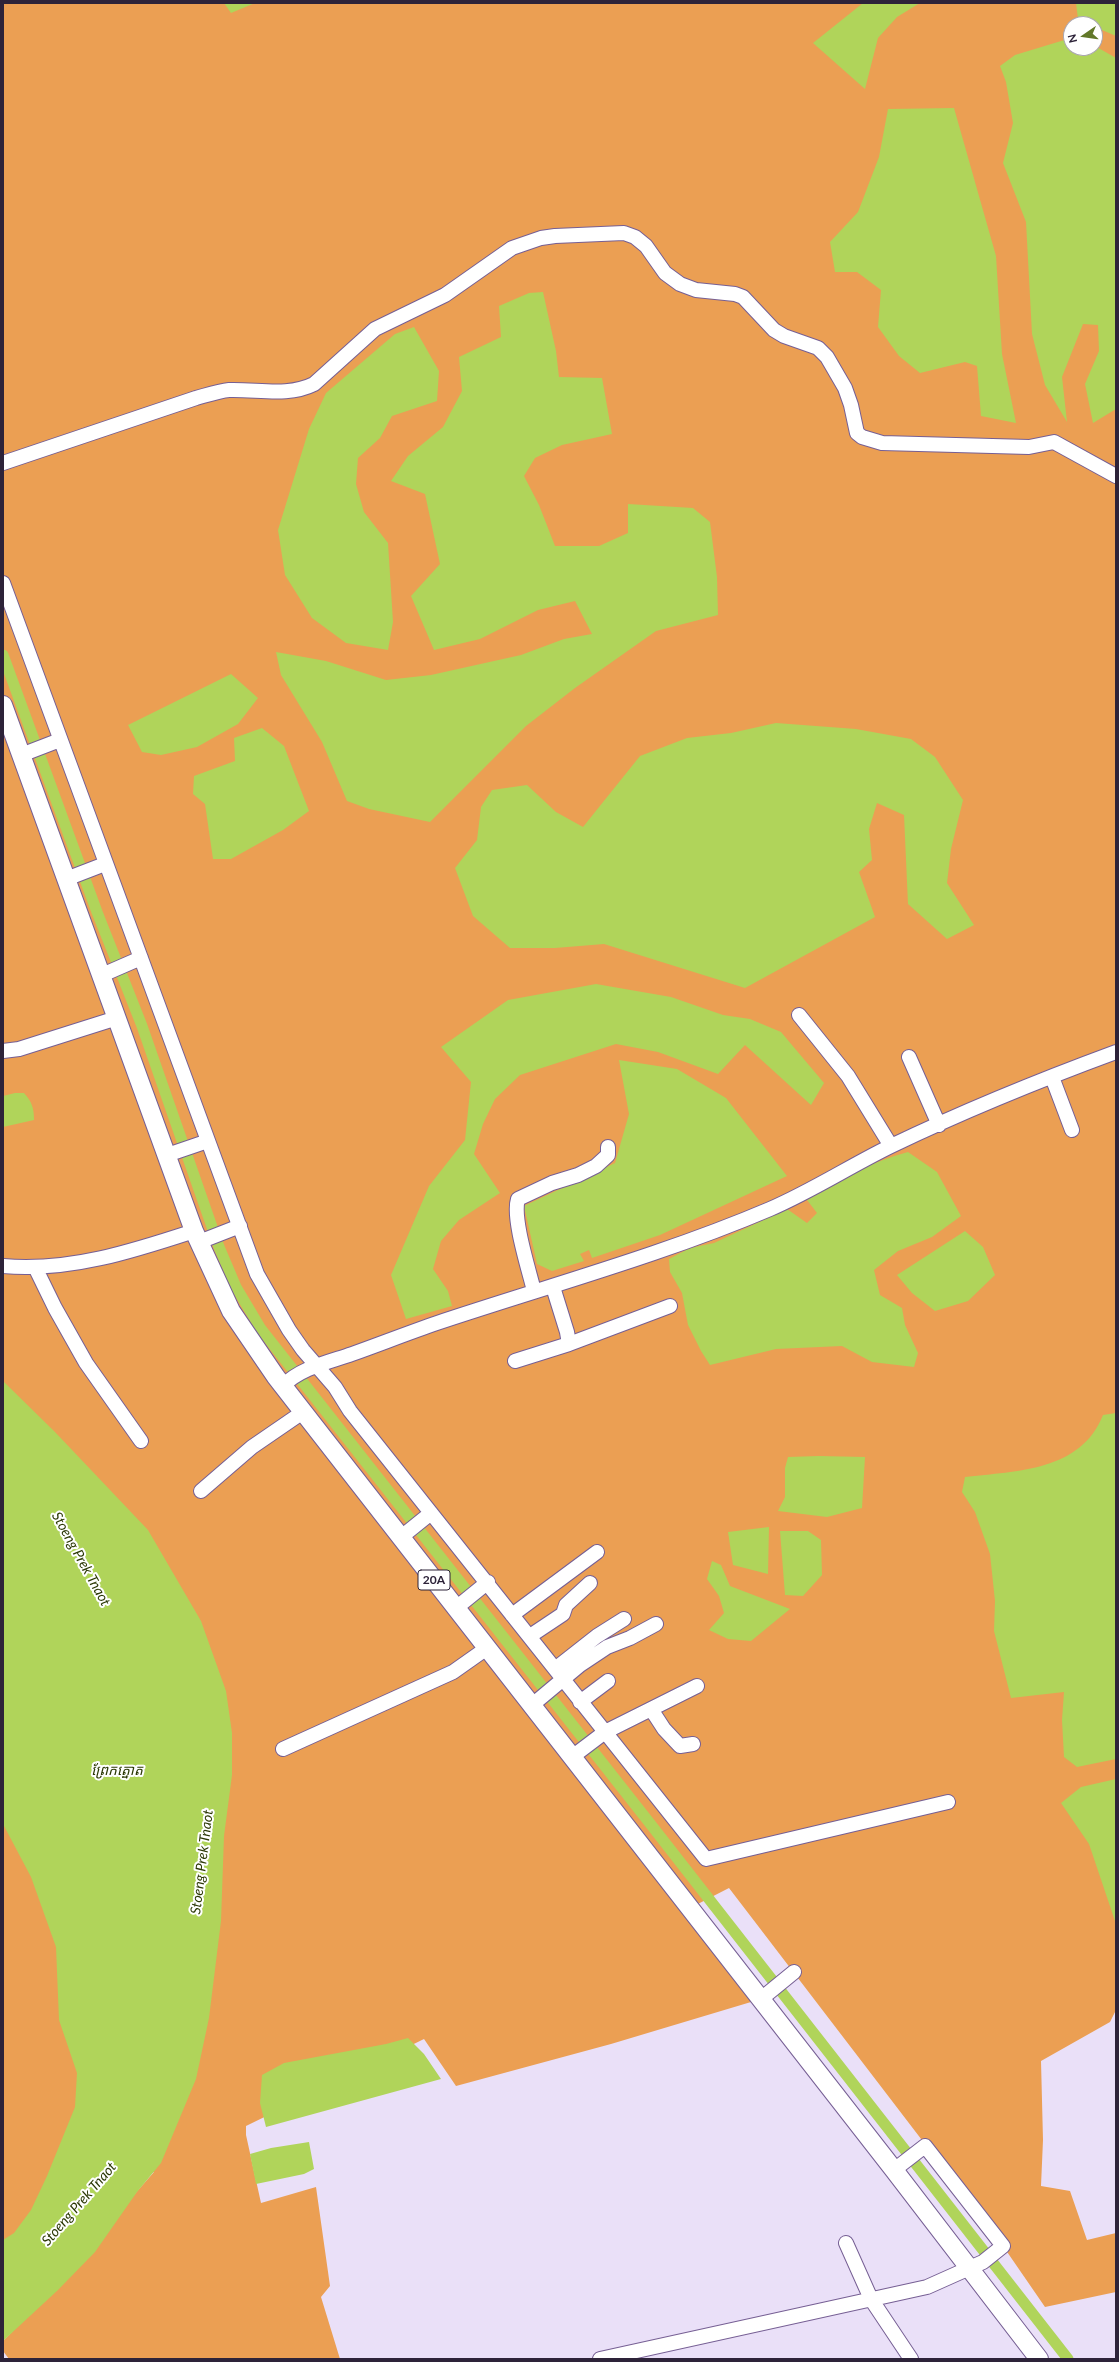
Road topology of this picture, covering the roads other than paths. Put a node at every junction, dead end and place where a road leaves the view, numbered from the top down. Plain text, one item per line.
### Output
1 (3, 463) edge
2 (1116, 476) edge
3 (3, 583) edge
4 (3, 705) edge
5 (60, 740) junction
6 (21, 755) junction
7 (101, 866) junction
8 (74, 876) junction
9 (141, 958) junction
10 (102, 975) junction
11 (799, 1016) dead end
12 (117, 1018) junction
13 (3, 1051) edge
14 (1116, 1052) edge
15 (909, 1057) dead end
16 (1052, 1077) junction
17 (939, 1125) junction
18 (1072, 1130) dead end
19 (204, 1143) junction
20 (891, 1146) junction
21 (608, 1147) dead end
22 (173, 1153) junction
23 (240, 1226) junction
24 (196, 1237) junction
25 (3, 1266) edge
26 (34, 1267) junction
27 (553, 1287) junction
28 (534, 1291) junction
29 (670, 1306) dead end
30 (568, 1344) junction
31 (515, 1361) dead end
32 (313, 1368) junction
33 (287, 1382) junction
34 (303, 1412) junction
35 (141, 1441) dead end
36 (201, 1490) dead end
37 (431, 1513) junction
38 (400, 1538) junction
39 (597, 1552) dead end
40 (590, 1583) dead end
41 (485, 1584) junction
42 (461, 1604) junction
43 (512, 1615) junction
44 (624, 1619) dead end
45 (656, 1624) dead end
46 (530, 1636) junction
47 (487, 1648) junction
48 (558, 1677) junction
49 (608, 1681) dead end
50 (697, 1686) dead end
51 (537, 1701) junction
52 (580, 1702) junction
53 (651, 1709) junction
54 (602, 1734) junction
55 (693, 1744) dead end
56 (283, 1749) dead end
57 (577, 1753) junction
58 (948, 1802) dead end
59 (789, 1975) dead end
60 (765, 1995) junction
61 (899, 2166) junction
62 (846, 2243) dead end
63 (977, 2265) junction
64 (871, 2299) junction
65 (606, 2358) edge
66 (911, 2359) edge
67 (1039, 2359) edge

1 - 2 street
3 - 5 street
4 - 6 main road, 20A
5 - 6 street
5 - 7 street
6 - 8 main road, 20A
7 - 8 street
7 - 9 street
8 - 10 main road, 20A
9 - 10 street
9 - 19 street
10 - 12 main road, 20A
11 - 20 street
12 - 13 street
12 - 22 main road, 20A
14 - 16 street
15 - 17 street
16 - 17 street
16 - 18 street
17 - 20 street
19 - 22 street
19 - 23 street
20 - 27 street
21 - 28 street
22 - 24 main road, 20A
23 - 24 street
23 - 32 street
24 - 26 street
24 - 33 main road, 20A
25 - 26 street
26 - 35 street
27 - 28 street
27 - 30 street
28 - 32 street
29 - 30 street
30 - 31 street
32 - 33 street
32 - 37 street
33 - 34 main road, 20A
34 - 36 street
34 - 38 main road, 20A
37 - 38 street
37 - 41 street
38 - 42 main road, 20A
39 - 43 street
40 - 46 street
41 - 42 street
41 - 43 street
42 - 47 main road, 20A
43 - 46 street
44 - 48 street
45 - 48 street
46 - 48 street
47 - 51 main road, 20A
47 - 56 street
48 - 51 street
48 - 52 street
49 - 52 street
50 - 53 street
51 - 57 main road, 20A
52 - 54 street
53 - 54 street
53 - 55 street
54 - 57 street
54 - 58 street
57 - 60 main road, 20A
59 - 60 street
60 - 61 main road, 20A
61 - 63 main road, 20A
61 - 63 street
62 - 64 street
63 - 64 street
63 - 67 main road, 20A
64 - 65 street
64 - 66 street

